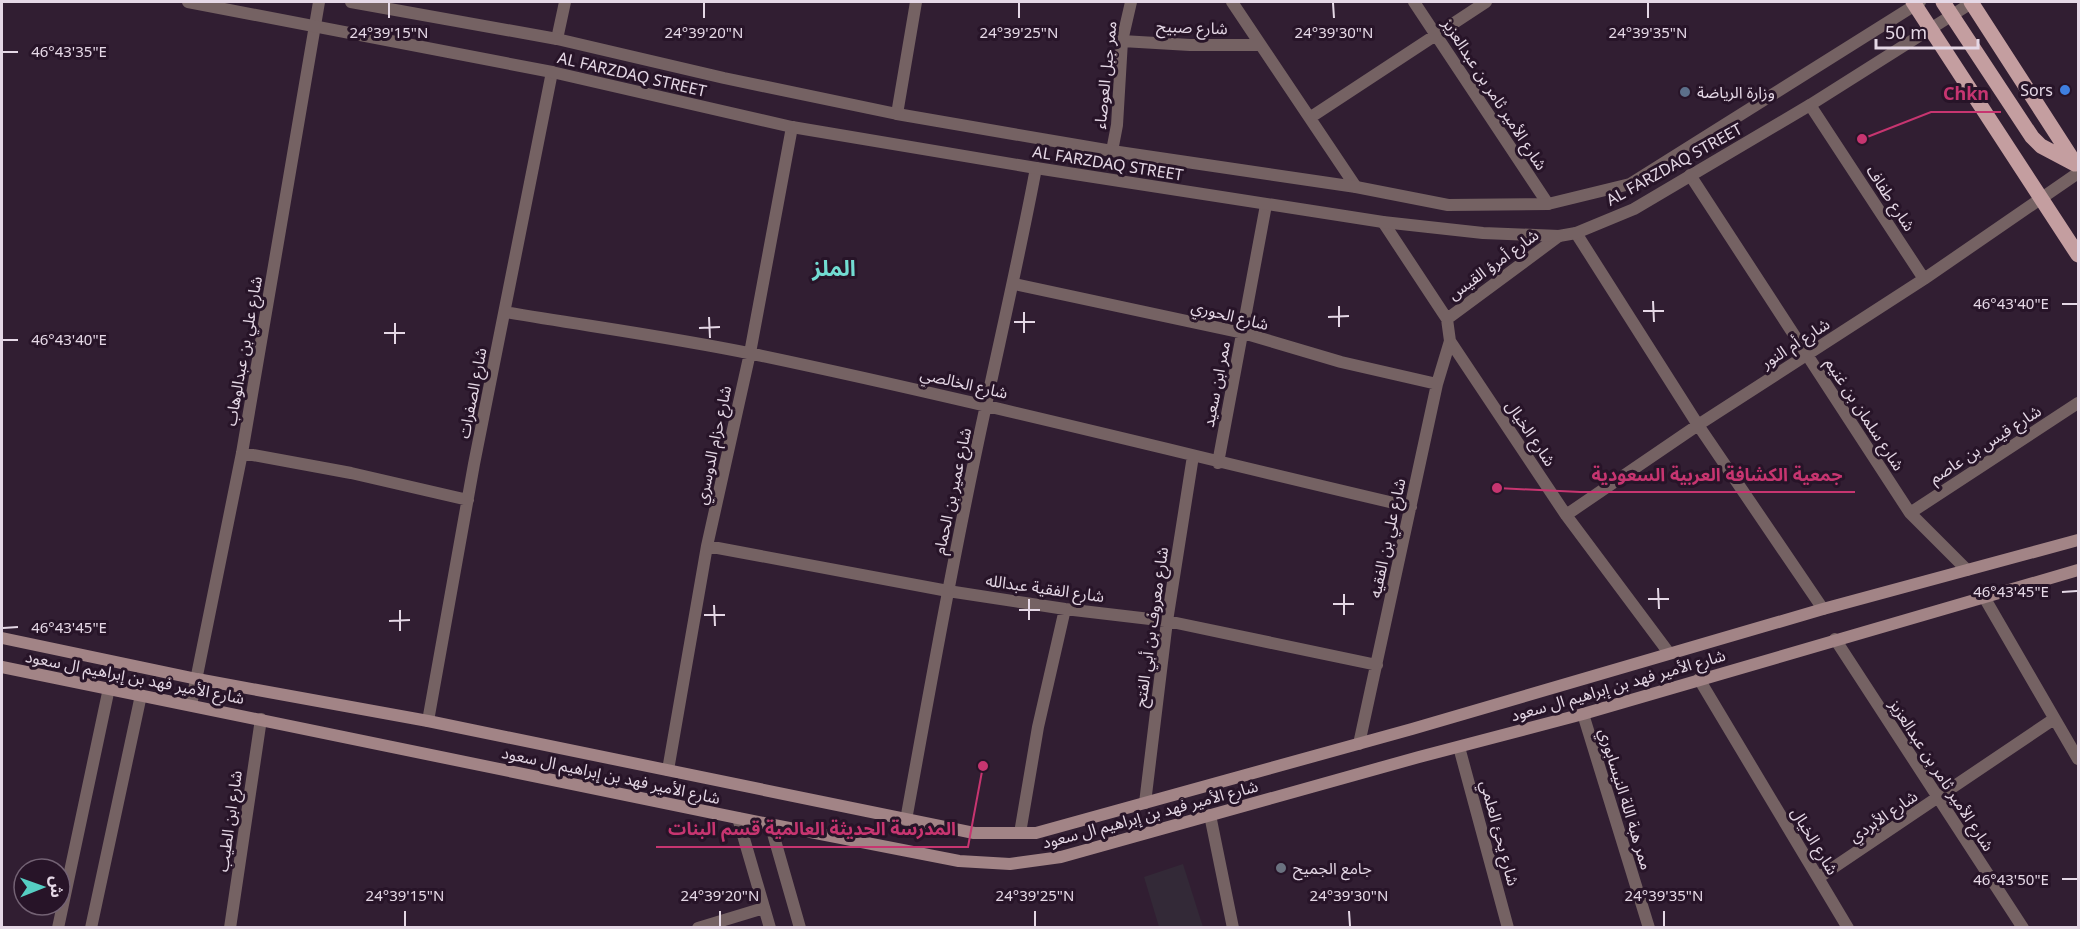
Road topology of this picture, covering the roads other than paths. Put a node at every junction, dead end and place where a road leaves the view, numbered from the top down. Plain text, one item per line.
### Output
1 (188, 2) edge
2 (319, 2) edge
3 (351, 2) edge
4 (565, 2) edge
5 (916, 2) edge
6 (1131, 2) edge
7 (1232, 2) edge
8 (1414, 2) edge
9 (1486, 2) edge
10 (1943, 2) edge
11 (1972, 2) edge
12 (1916, 3) edge
13 (1951, 16) junction
14 (315, 28) junction
15 (1931, 29) junction
16 (1436, 35) junction
17 (557, 39) junction
18 (1122, 41) junction
19 (1260, 45) junction
20 (552, 72) junction
21 (1810, 105) junction
22 (897, 114) junction
23 (1311, 117) junction
24 (792, 127) junction
25 (1112, 151) junction
26 (1036, 168) junction
27 (2078, 169) edge
28 (1690, 176) junction
29 (1356, 187) junction
30 (2042, 200) junction
31 (1548, 204) junction
32 (1266, 206) junction
33 (1383, 222) junction
34 (1576, 232) junction
35 (1559, 236) junction
36 (2079, 255) edge
37 (1924, 279) junction
38 (1014, 284) junction
39 (504, 312) junction
40 (1447, 318) junction
41 (1243, 333) junction
42 (1450, 341) junction
43 (750, 353) junction
44 (1807, 356) junction
45 (1437, 384) junction
46 (2079, 403) edge
47 (986, 405) junction
48 (1698, 424) junction
49 (242, 453) junction
50 (1193, 456) junction
51 (1218, 462) junction
52 (468, 500) junction
53 (1411, 507) junction
54 (1910, 513) junction
55 (1566, 515) junction
56 (2079, 540) edge
57 (707, 546) junction
58 (1967, 570) junction
59 (2079, 570) edge
60 (948, 591) junction
61 (1984, 597) junction
62 (1065, 609) junction
63 (1823, 609) junction
64 (1167, 621) junction
65 (2, 638) edge
66 (1835, 639) junction
67 (1669, 653) junction
68 (1377, 665) junction
69 (2, 667) edge
70 (196, 679) junction
71 (1699, 679) junction
72 (109, 688) junction
73 (141, 695) junction
74 (191, 705) junction
75 (1583, 714) junction
76 (261, 719) junction
77 (2054, 719) junction
78 (428, 721) junction
79 (1359, 744) junction
80 (1459, 747) junction
81 (2079, 759) edge
82 (668, 770) junction
83 (1938, 799) junction
84 (1145, 803) junction
85 (1210, 815) junction
86 (738, 818) junction
87 (906, 820) junction
88 (770, 823) junction
89 (1020, 833) junction
90 (1818, 878) junction
91 (764, 908) junction
92 (58, 927) edge
93 (90, 927) edge
94 (230, 927) edge
95 (698, 927) edge
96 (770, 927) edge
97 (800, 927) edge
98 (1233, 927) edge
99 (1508, 927) edge
100 (1649, 927) edge
101 (1848, 927) edge
102 (2023, 927) edge

1 - 14 street, AL FARZDAQ STREET
2 - 14 street, شارع علي بن عبدالوهاب
3 - 17 street, AL FARZDAQ STREET
4 - 17 street
5 - 22 street
6 - 18 street, ممر جبل العوصاء
7 - 19 street
8 - 16 street, شارع الأمير ثامر بن عبدالعزيز
9 - 16 street
10 - 13 main road
11 - 13 street, AL FARZDAQ STREET
11 - 27 main road
12 - 15 main road
12 - 31 street, AL FARZDAQ STREET
13 - 15 street, AL FARZDAQ STREET
13 - 27 main road
14 - 20 street, AL FARZDAQ STREET
14 - 49 street, شارع علي بن عبدالوهاب
15 - 21 street, AL FARZDAQ STREET
15 - 30 main road
16 - 23 street
16 - 31 street, شارع الأمير ثامر بن عبدالعزيز
17 - 22 street, AL FARZDAQ STREET
18 - 19 street, شارع صبيح
18 - 25 street, ممر جبل العوصاء
19 - 23 street
20 - 24 street, AL FARZDAQ STREET
20 - 39 street, شارع الصفرات
21 - 28 street, AL FARZDAQ STREET
21 - 37 street, شارع طفاف
22 - 25 street, AL FARZDAQ STREET
23 - 29 street
24 - 26 street, AL FARZDAQ STREET
24 - 43 street, شارع حزام الدوسري
25 - 29 street, AL FARZDAQ STREET
26 - 32 street, AL FARZDAQ STREET
26 - 38 street, شارع عمير بن الحمام
27 - 30 street, شارع أم النور
28 - 34 street, AL FARZDAQ STREET
28 - 44 street, شارع سلمان بن غنيم
29 - 31 street, AL FARZDAQ STREET
30 - 36 main road
30 - 37 street, شارع أم النور
32 - 33 street, AL FARZDAQ STREET
32 - 41 street, ممر ابن سعيد
33 - 35 street, AL FARZDAQ STREET
33 - 40 street, شارع الخيال
34 - 35 street, AL FARZDAQ STREET
34 - 48 street
35 - 40 street, شارع أمرؤ القيس
37 - 44 street, شارع أم النور
38 - 41 street, شارع الحوري
38 - 47 street, شارع عمير بن الحمام
39 - 43 street, شارع الخالصي
39 - 52 street, شارع الصفرات
40 - 42 street, شارع الخيال
41 - 45 street, شارع الحوري
41 - 51 street, ممر ابن سعيد
42 - 45 street, شارع علي بن الفقيه
42 - 55 street, شارع الخيال
43 - 47 street, شارع الخالصي
43 - 57 street, شارع حزام الدوسري
44 - 48 street, شارع أم النور
44 - 54 street, شارع سلمان بن غنيم
45 - 53 street, شارع علي بن الفقيه
46 - 54 street, شارع قيس بن عاصم
47 - 50 street, شارع الخالصي
47 - 60 street, شارع عمير بن الحمام
48 - 55 street, شارع أم النور
48 - 63 street
49 - 52 street
49 - 70 street, شارع علي بن عبدالوهاب
50 - 51 street, شارع الخالصي
50 - 64 street, شارع معروف بن أبي الفتح
51 - 53 street, شارع الخالصي
52 - 78 street, شارع الصفرات
53 - 68 street, شارع علي بن الفقيه
54 - 58 street, شارع سلمان بن غنيم
55 - 67 street, شارع الخيال
56 - 58 main road, شارع الأمير فهد بن إبراهيم ال سعود
57 - 60 street, شارع الفقية عبدالله
57 - 82 street, شارع حزام الدوسري
58 - 63 main road, شارع الأمير فهد بن إبراهيم ال سعود
59 - 61 main road, شارع الأمير فهد بن إبراهيم ال سعود
60 - 62 street, شارع الفقية عبدالله
60 - 87 street, شارع عمير بن الحمام
61 - 66 main road, شارع الأمير فهد بن إبراهيم ال سعود
61 - 77 street
62 - 64 street, شارع الفقية عبدالله
62 - 89 street
63 - 67 main road, شارع الأمير فهد بن إبراهيم ال سعود
64 - 68 street, شارع الفقية عبدالله
64 - 84 street, شارع معروف بن أبي الفتح
65 - 70 main road, شارع الأمير فهد بن إبراهيم ال سعود
66 - 71 main road, شارع الأمير فهد بن إبراهيم ال سعود
66 - 83 street, شارع الأمير ثامر بن عبدالعزيز
67 - 79 main road, شارع الأمير فهد بن إبراهيم ال سعود
68 - 79 street, شارع علي بن الفقيه
69 - 72 main road, شارع الأمير فهد بن إبراهيم ال سعود
70 - 74 street, شارع علي بن عبدالوهاب
70 - 78 main road, شارع الأمير فهد بن إبراهيم ال سعود
71 - 75 main road, شارع الأمير فهد بن إبراهيم ال سعود
71 - 90 street, شارع الخيال
72 - 73 main road, شارع الأمير فهد بن إبراهيم ال سعود
72 - 92 street
73 - 74 main road, شارع الأمير فهد بن إبراهيم ال سعود
73 - 93 street
74 - 76 main road, شارع الأمير فهد بن إبراهيم ال سعود
75 - 80 main road, شارع الأمير فهد بن إبراهيم ال سعود
75 - 100 street, ممر هبة اللة النيسابوري
76 - 86 main road, شارع الأمير فهد بن إبراهيم ال سعود
76 - 94 street, شارع ابن الطيب
77 - 81 street
77 - 83 street, شارع الأبردي
78 - 82 main road, شارع الأمير فهد بن إبراهيم ال سعود
79 - 84 main road, شارع الأمير فهد بن إبراهيم ال سعود
80 - 85 main road, شارع الأمير فهد بن إبراهيم ال سعود
80 - 99 street, شارع يحئ العلمي
82 - 87 main road, شارع الأمير فهد بن إبراهيم ال سعود
83 - 90 street, شارع الأبردي
83 - 102 street, شارع الأمير ثامر بن عبدالعزيز
84 - 89 main road, شارع الأمير فهد بن إبراهيم ال سعود
85 - 88 main road, شارع الأمير فهد بن إبراهيم ال سعود
85 - 98 street
86 - 88 main road, شارع الأمير فهد بن إبراهيم ال سعود
86 - 91 street
87 - 89 main road, شارع الأمير فهد بن إبراهيم ال سعود
88 - 97 street
90 - 101 street, شارع الخيال
91 - 95 street
91 - 96 street

